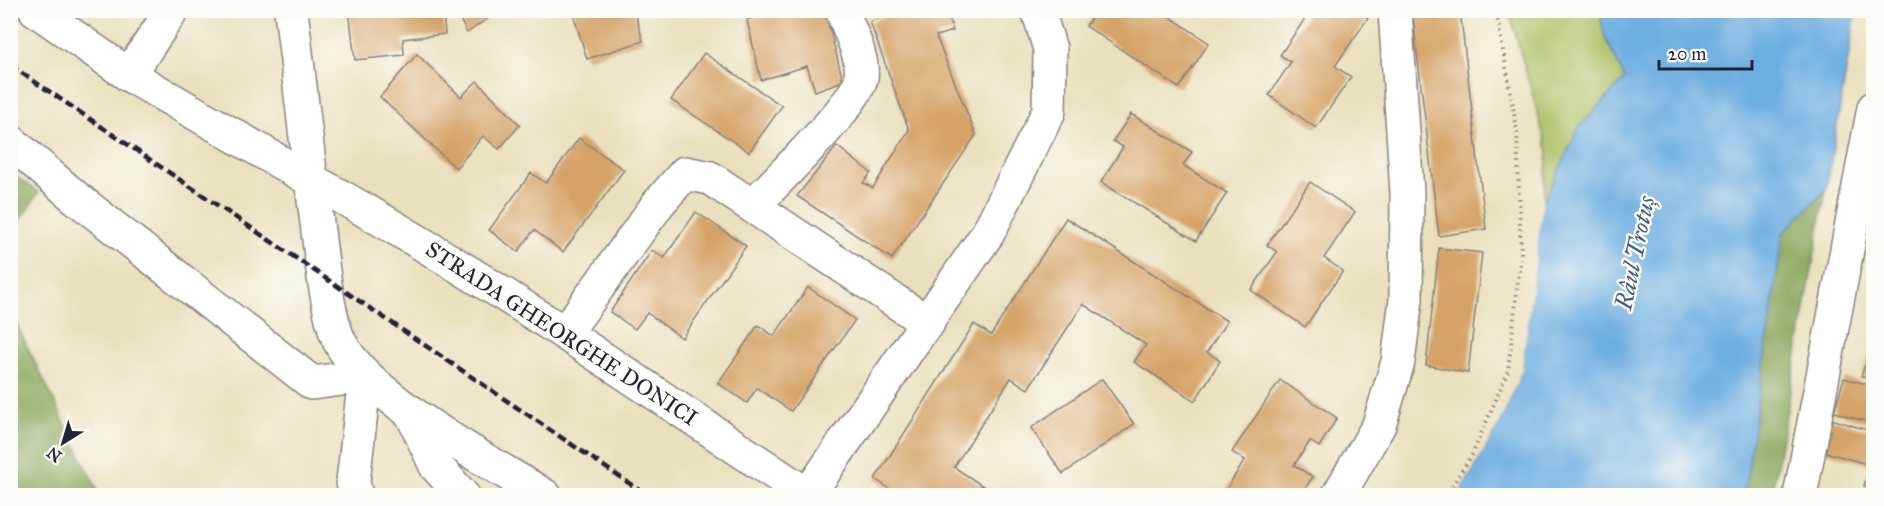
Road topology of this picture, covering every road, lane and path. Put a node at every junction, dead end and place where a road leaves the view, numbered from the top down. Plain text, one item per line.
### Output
1 (36, 10) edge
2 (172, 10) edge
3 (291, 10) edge
4 (842, 10) edge
5 (1038, 10) edge
6 (1395, 10) edge
7 (1496, 10) edge
8 (129, 75) junction
9 (1874, 108) edge
10 (10, 141) edge
11 (311, 180) junction
12 (753, 206) junction
13 (928, 323) junction
14 (565, 333) junction
15 (365, 376) junction
16 (411, 412) junction
17 (356, 495) edge
18 (463, 495) edge
19 (546, 495) edge
20 (808, 495) edge
21 (1338, 495) edge
22 (1446, 495) edge
23 (1800, 495) edge

1 - 8 street, STRADA GHEORGHE DONICI
2 - 8 street
3 - 11 street
4 - 12 street
5 - 13 street, STRADA GHEORGHE DONICI
6 - 21 street
7 - 22 path
8 - 11 street, STRADA GHEORGHE DONICI
9 - 23 street
10 - 15 street
11 - 14 street, STRADA GHEORGHE DONICI
11 - 15 street
12 - 13 street
12 - 14 street
13 - 20 street, STRADA GHEORGHE DONICI
14 - 20 street, STRADA GHEORGHE DONICI
15 - 16 street
15 - 17 street
16 - 18 street
16 - 19 street

